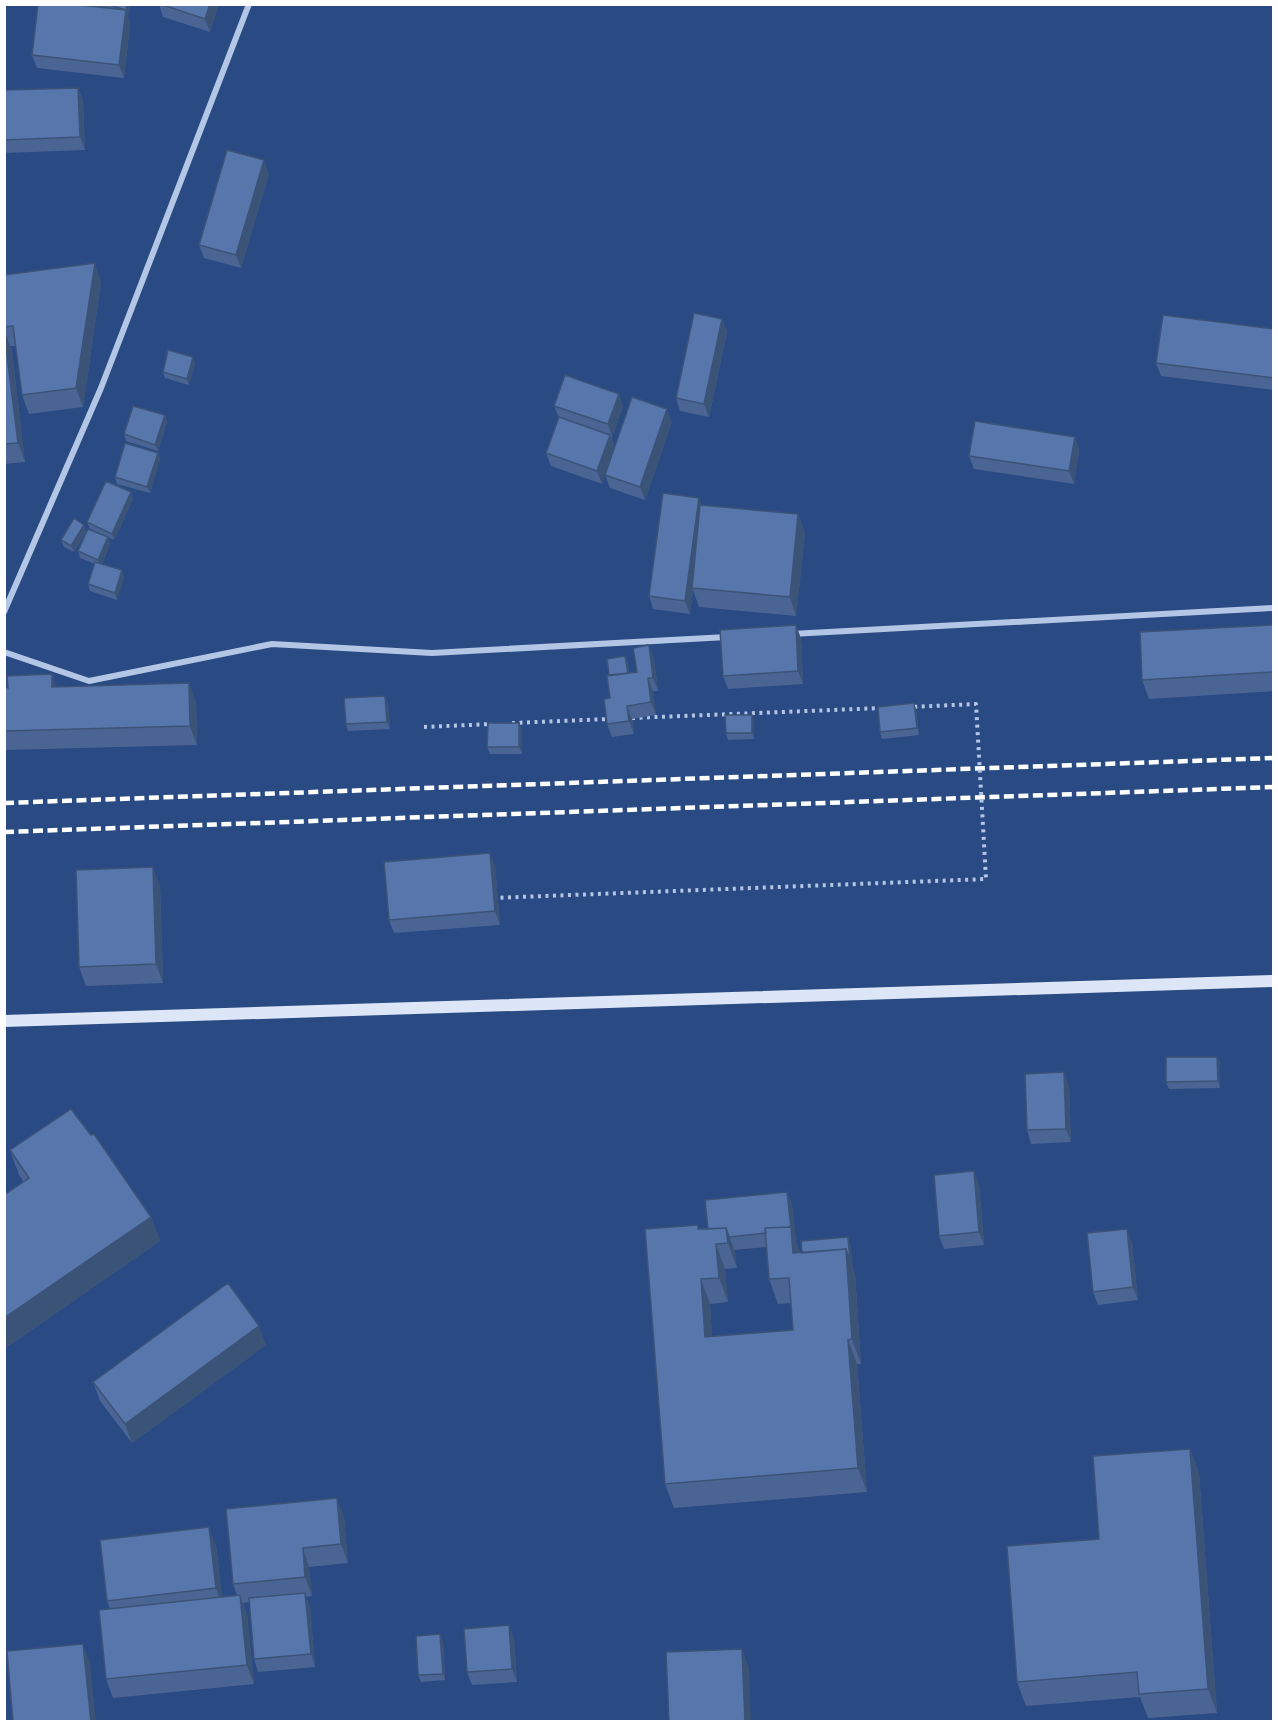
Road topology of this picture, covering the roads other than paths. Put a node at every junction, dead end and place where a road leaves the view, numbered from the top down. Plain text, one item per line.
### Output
1 (249, 4) edge
2 (1274, 608) edge
3 (4, 612) edge
4 (788, 634) edge
5 (740, 636) edge
6 (4, 652) edge
7 (1274, 981) edge
8 (4, 1021) edge

1 - 3 street
2 - 4 street
5 - 6 street
7 - 8 main road

